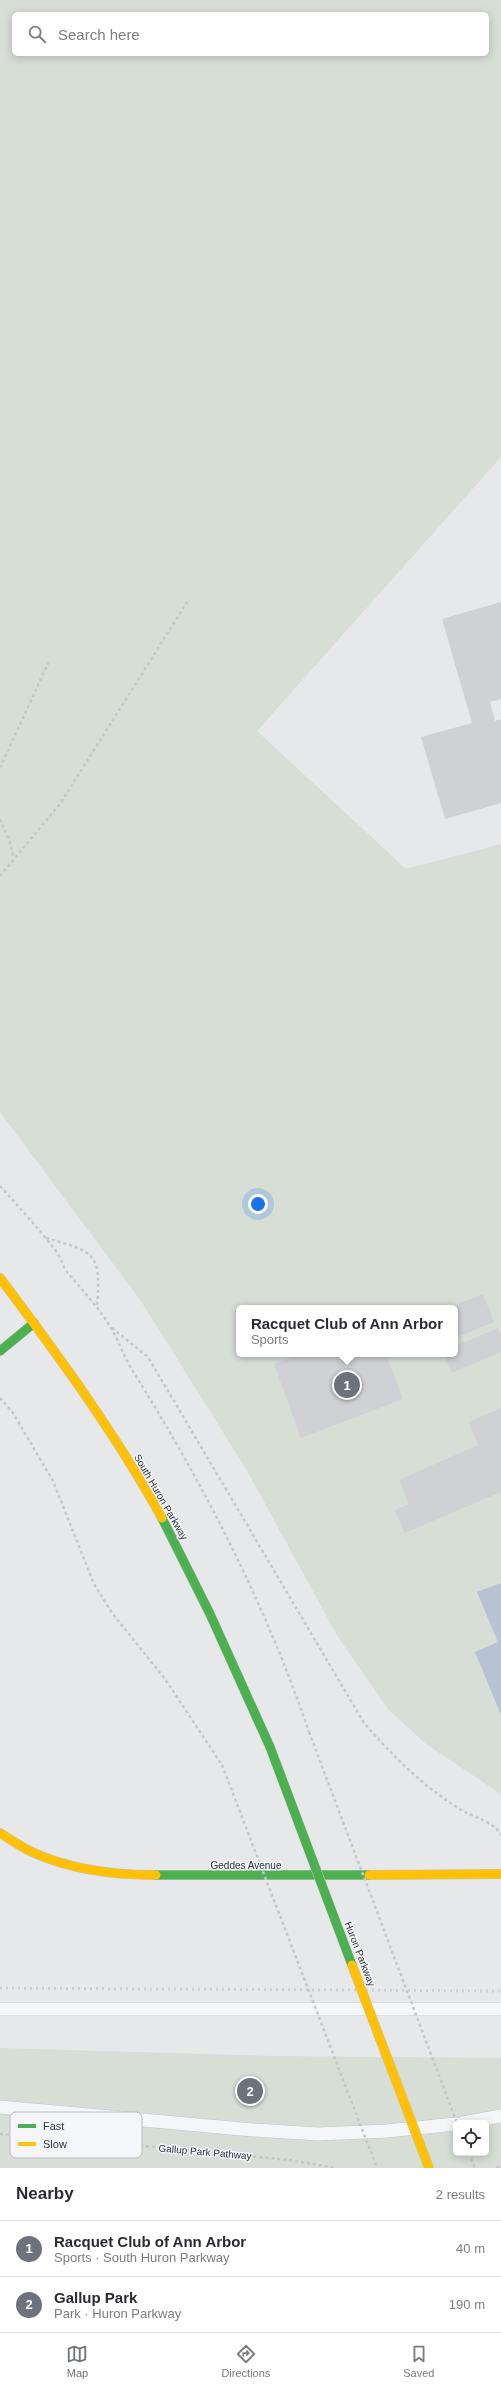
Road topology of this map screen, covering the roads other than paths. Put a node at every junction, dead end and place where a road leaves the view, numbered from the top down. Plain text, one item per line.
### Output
1 (0, 1278) edge
2 (34, 1323) junction
3 (0, 1351) edge
4 (270, 1747) joint
5 (0, 1833) edge
6 (501, 1874) edge
7 (0, 2009) edge
8 (501, 2009) edge
9 (0, 2107) edge
10 (55, 2112) edge
11 (501, 2116) edge
12 (142, 2120) edge
13 (479, 2120) edge
14 (453, 2124) edge
15 (429, 2168) edge

1 - 2 main road, South Huron Parkway
2 - 3 main road
2 - 4 main road, South Huron Parkway
4 - 15 main road, Huron Parkway, bridge
5 - 6 main road, Geddes Avenue
7 - 8 lane
9 - 10 lane
11 - 13 lane
12 - 14 lane

